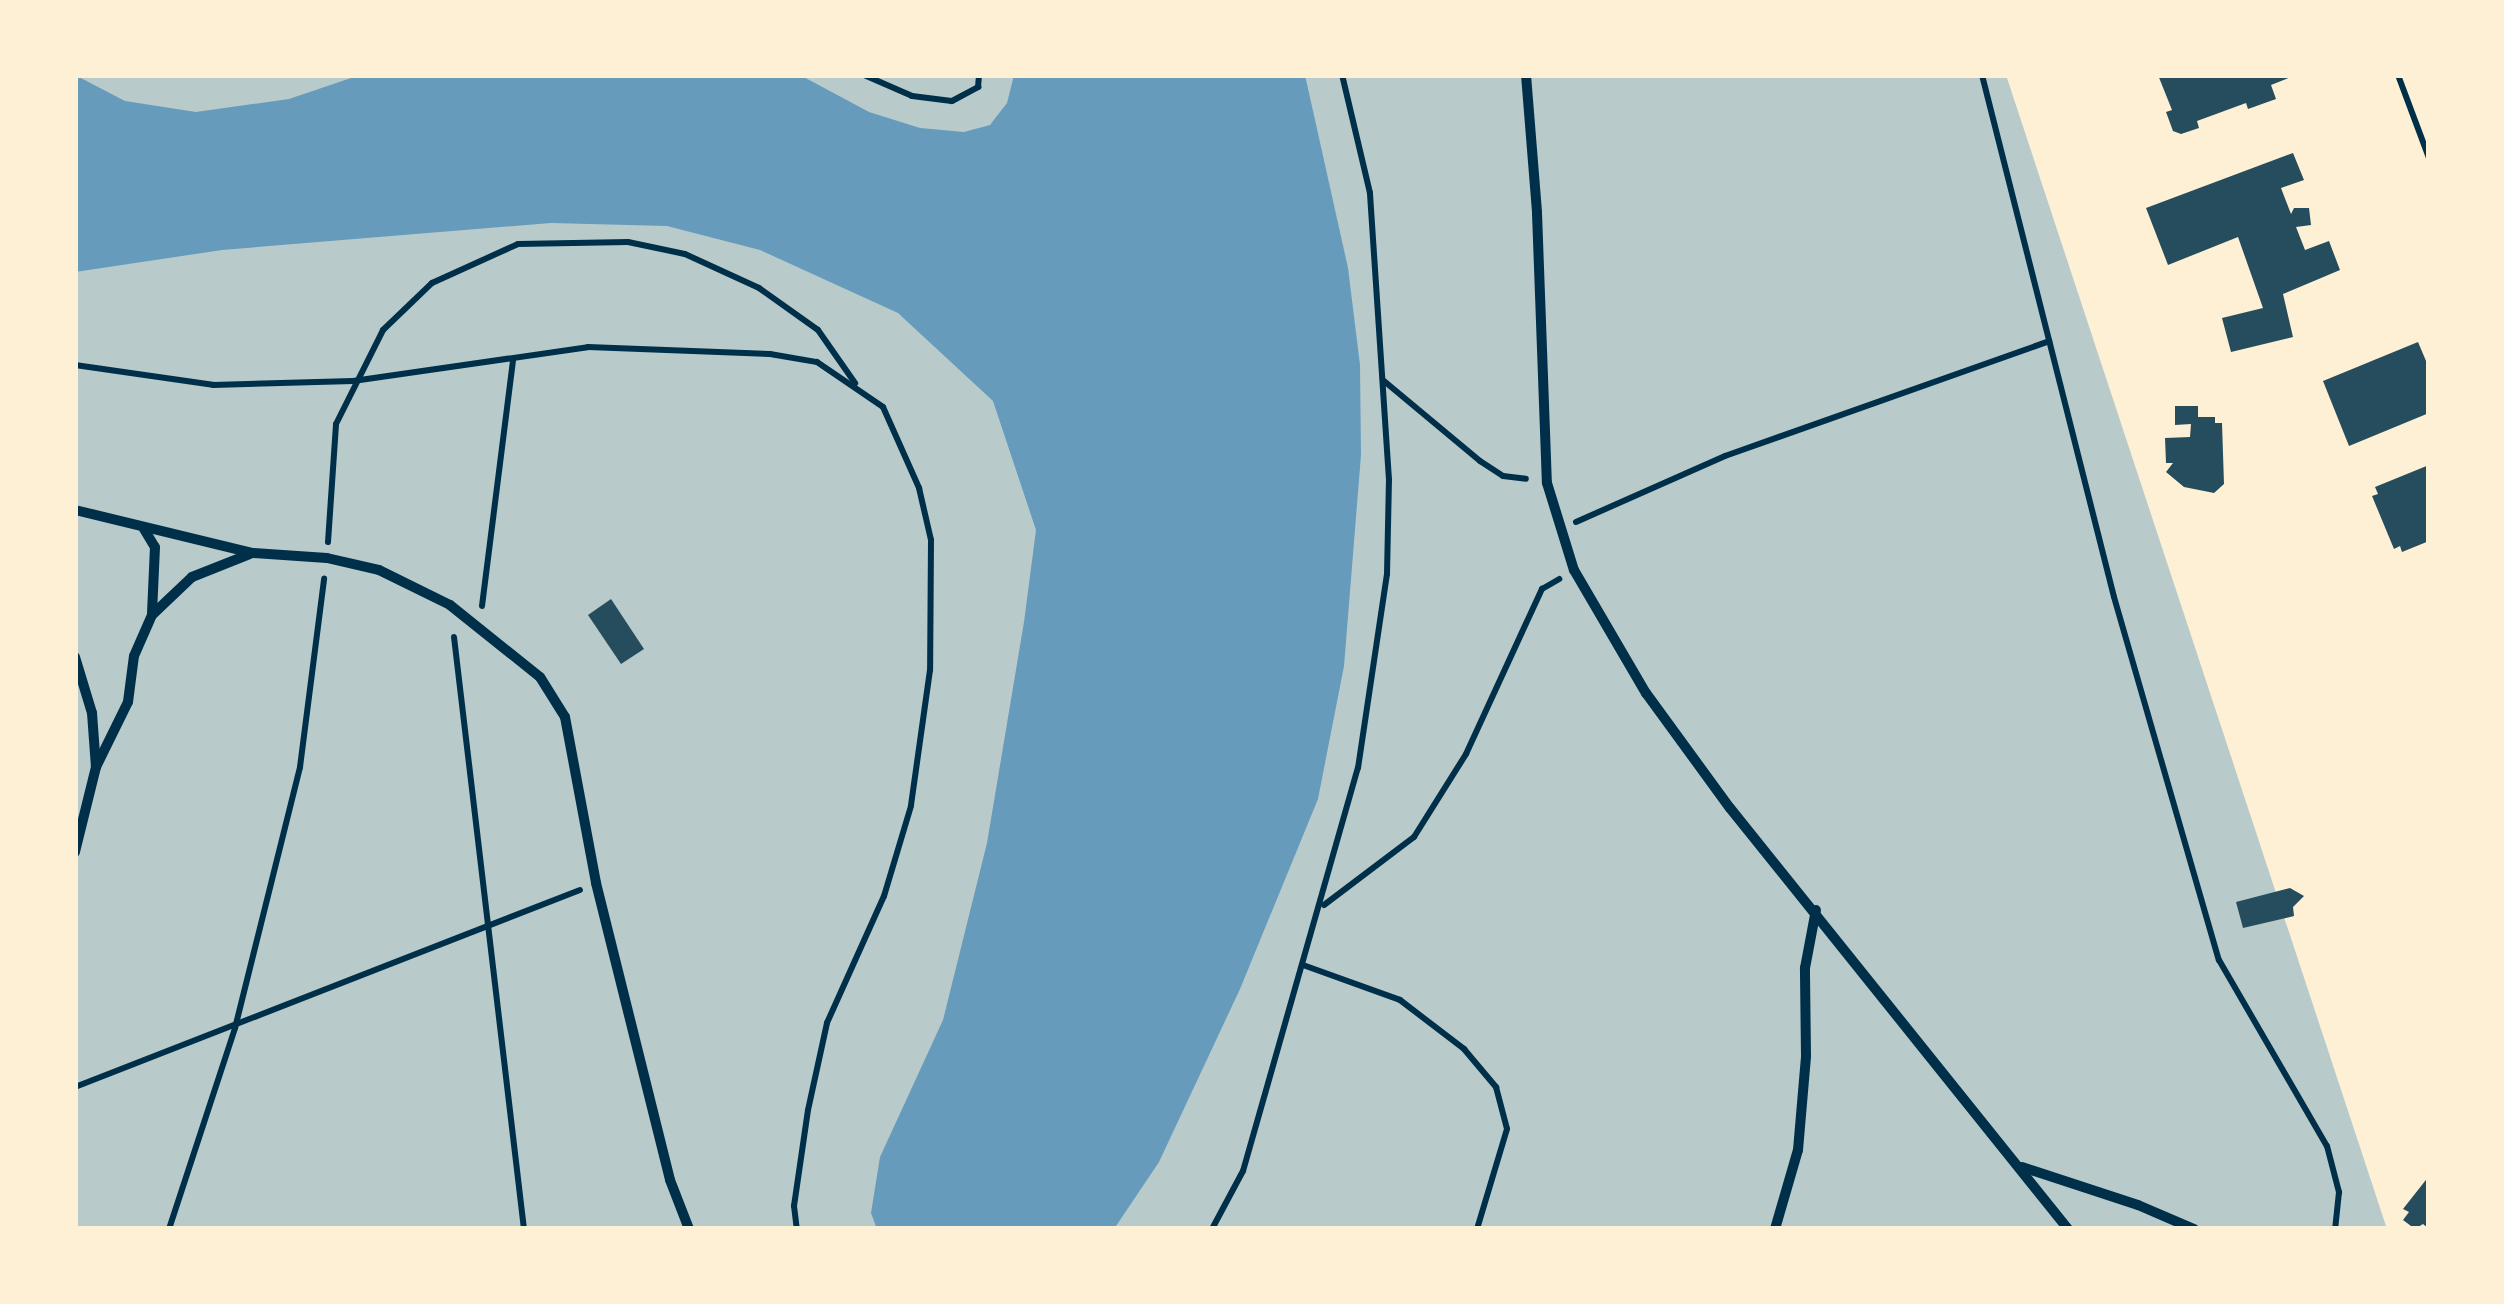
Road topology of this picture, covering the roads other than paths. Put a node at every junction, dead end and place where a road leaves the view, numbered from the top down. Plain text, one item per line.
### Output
1 (1526, 75) edge
2 (75, 511) edge
3 (144, 529) junction
4 (253, 554) junction
5 (152, 616) junction
6 (75, 657) edge
7 (97, 767) junction
8 (75, 852) edge
9 (1816, 910) junction
10 (2022, 1167) junction
11 (689, 1229) edge
12 (1775, 1229) edge
13 (2068, 1229) edge
14 (2194, 1229) edge

1 - 9 street
2 - 3 street
3 - 4 street
3 - 5 street
4 - 5 street
4 - 11 street
5 - 7 street
6 - 7 street
7 - 8 street
9 - 10 street
9 - 12 street
10 - 13 street
10 - 14 street

